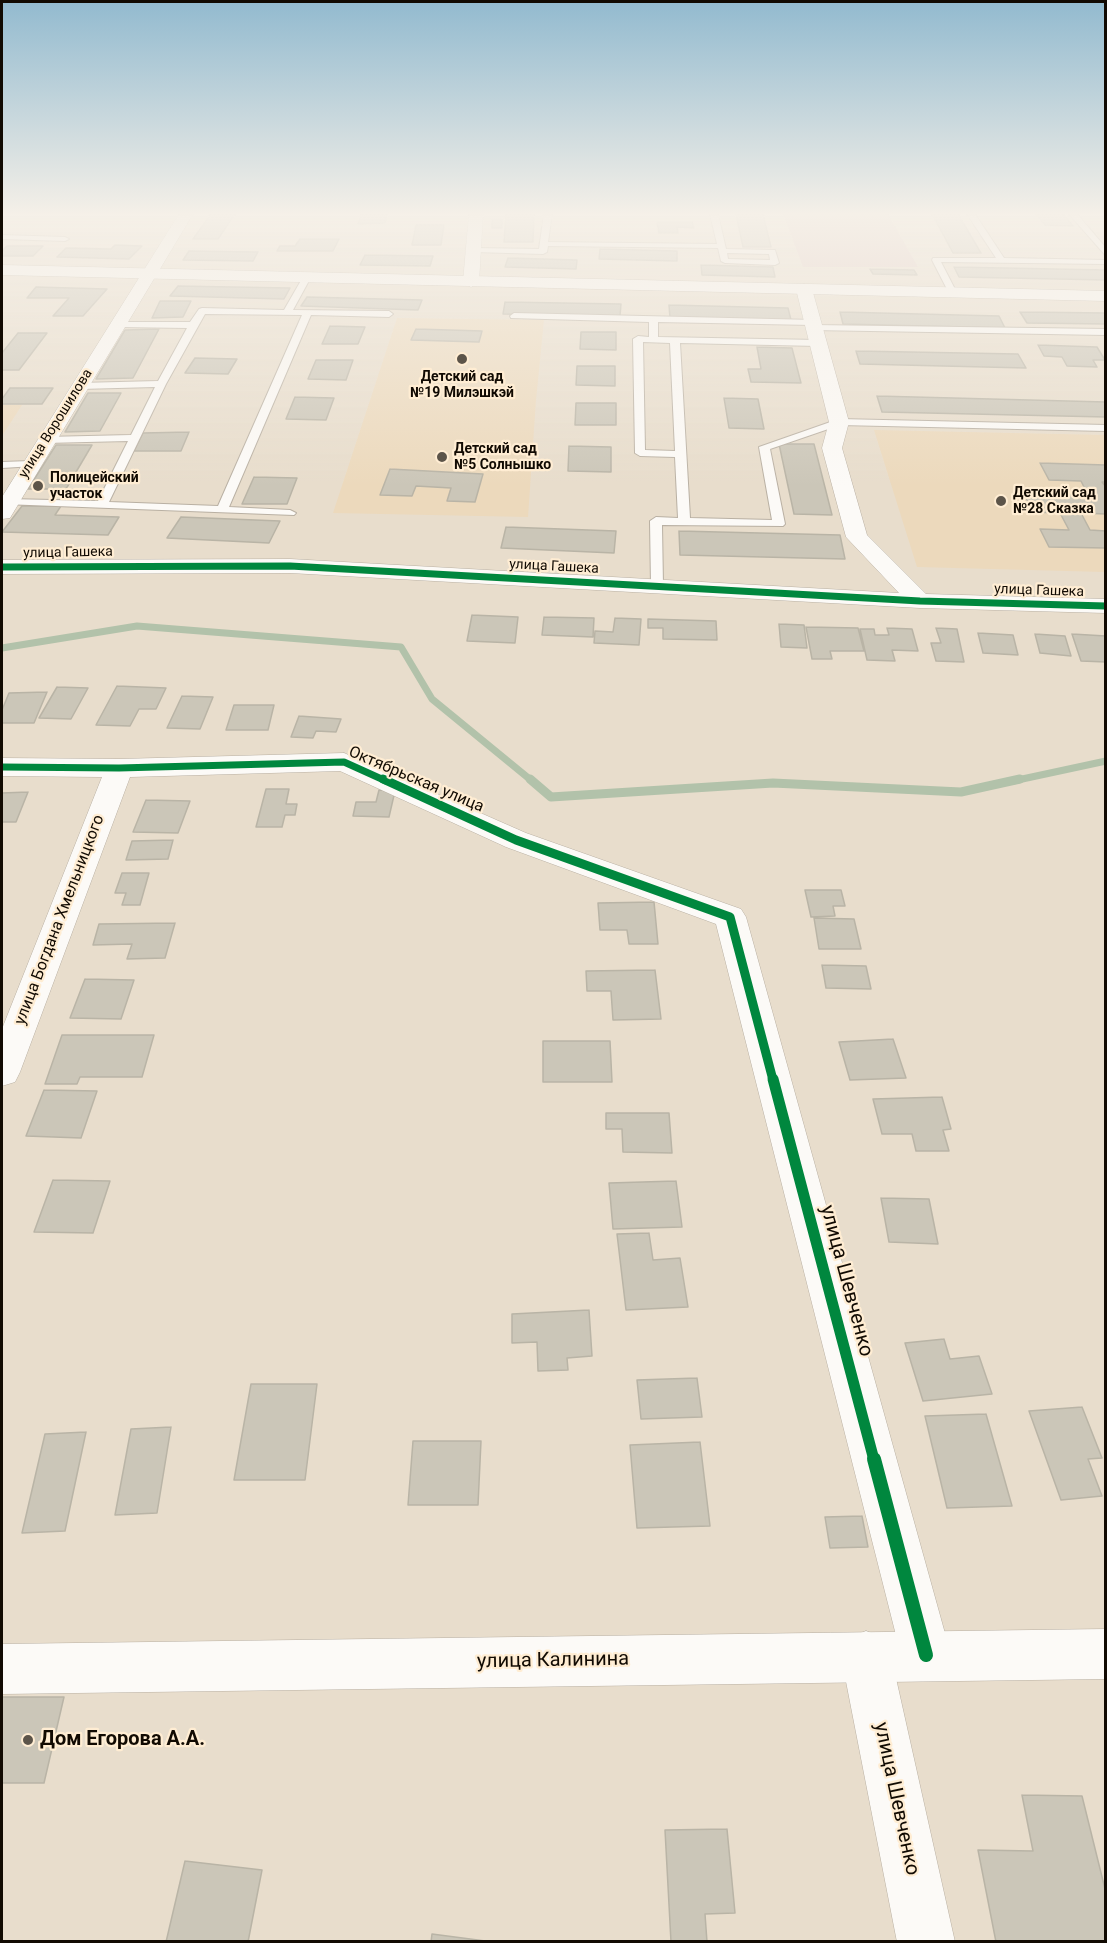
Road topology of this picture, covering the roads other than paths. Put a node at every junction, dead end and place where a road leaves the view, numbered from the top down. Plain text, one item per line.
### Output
1 (131, 305) edge
2 (291, 305) edge
3 (808, 305) edge
4 (287, 312) junction
5 (308, 312) junction
6 (389, 314) dead end
7 (514, 316) dead end
8 (653, 319) junction
9 (119, 324) junction
10 (193, 325) junction
11 (814, 331) junction
12 (1106, 332) edge
13 (654, 339) junction
14 (675, 340) junction
15 (161, 384) junction
16 (80, 386) junction
17 (839, 422) junction
18 (1106, 428) edge
19 (135, 438) junction
20 (45, 440) junction
21 (681, 454) junction
22 (30, 464) junction
23 (2, 465) edge
24 (102, 505) junction
25 (4, 507) edge
26 (222, 510) junction
27 (290, 513) dead end
28 (684, 521) junction
29 (2, 567) edge
30 (657, 586) junction
31 (920, 601) junction
32 (1106, 606) edge
33 (2, 767) edge
34 (119, 768) junction
35 (730, 917) joint
36 (2, 1072) edge
37 (1106, 1654) edge
38 (926, 1655) junction
39 (866, 1656) junction
40 (2, 1669) edge
41 (926, 1941) edge

1 - 9 street, улица Ворошилова
2 - 4 lane
3 - 11 street
4 - 5 lane
4 - 10 lane
5 - 6 lane
5 - 26 lane
7 - 8 lane
8 - 11 lane
8 - 13 lane
9 - 10 lane
9 - 16 street, улица Ворошилова
10 - 15 lane
11 - 12 lane
11 - 14 lane
11 - 17 street
13 - 14 lane
13 - 21 lane
14 - 21 lane
15 - 16 lane
15 - 19 lane
16 - 20 street, улица Ворошилова
17 - 18 lane
17 - 28 lane
17 - 31 street
19 - 20 lane
19 - 24 lane
20 - 22 street, улица Ворошилова
21 - 28 lane
22 - 23 lane
22 - 25 street, улица Ворошилова
24 - 25 lane
24 - 26 lane
26 - 27 lane
28 - 30 lane
29 - 30 street, улица Гашека
30 - 31 street, улица Гашека
31 - 32 street, улица Гашека
33 - 34 street, Октябрьская улица
34 - 35 street, Октябрьская улица
34 - 36 street, улица Богдана Хмельницкого
35 - 38 street, улица Шевченко
37 - 38 street, улица Калинина
38 - 39 street, улица Калинина
39 - 40 street, улица Калинина
39 - 41 street, улица Шевченко

